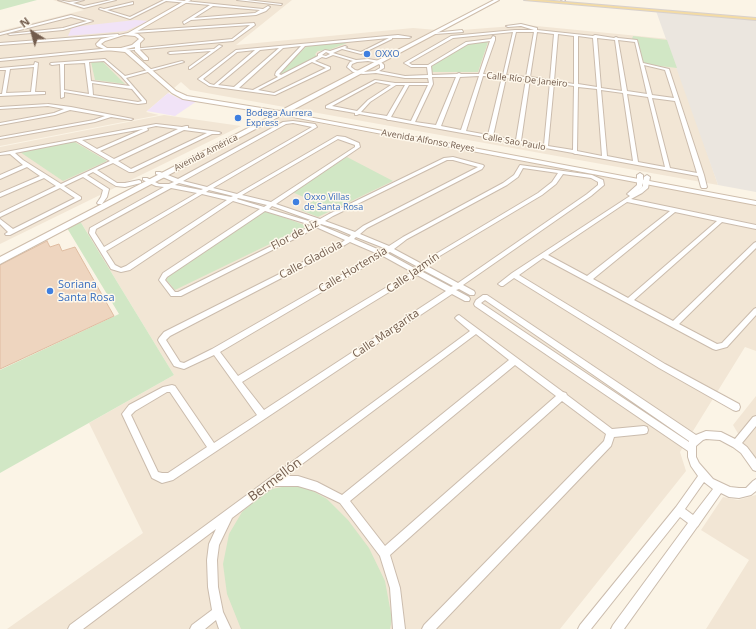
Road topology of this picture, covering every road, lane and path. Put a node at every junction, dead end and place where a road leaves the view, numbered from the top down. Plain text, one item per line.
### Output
1 (59, 0) edge
2 (83, 0) edge
3 (115, 0) edge
4 (127, 0) edge
5 (164, 0) edge
6 (196, 0) edge
7 (238, 0) edge
8 (491, 0) edge
9 (497, 0) edge
10 (526, 0) edge
11 (558, 0) edge
12 (563, 0) edge
13 (255, 1) edge
14 (280, 2) edge
15 (69, 3) junction
16 (187, 3) edge
17 (126, 5) junction
18 (211, 6) junction
19 (269, 7) dead end
20 (136, 8) dead end
21 (233, 8) junction
22 (100, 9) dead end
23 (141, 9) dead end
24 (659, 9) junction
25 (104, 10) junction
26 (146, 10) junction
27 (265, 10) junction
28 (220, 17) junction
29 (756, 17) edge
30 (190, 20) junction
31 (50, 21) junction
32 (184, 23) dead end
33 (500, 27) dead end
34 (65, 28) junction
35 (476, 30) dead end
36 (516, 31) junction
37 (535, 31) junction
38 (134, 32) junction
39 (495, 32) junction
40 (66, 33) junction
41 (431, 33) junction
42 (556, 33) junction
43 (0, 34) edge
44 (60, 34) junction
45 (129, 34) junction
46 (141, 34) junction
47 (118, 35) junction
48 (576, 35) junction
49 (394, 36) junction
50 (596, 36) junction
51 (409, 37) dead end
52 (616, 38) junction
53 (57, 39) junction
54 (63, 39) junction
55 (365, 39) junction
56 (492, 40) junction
57 (1, 44) edge
58 (305, 44) junction
59 (137, 46) junction
60 (220, 46) dead end
61 (283, 46) junction
62 (341, 48) junction
63 (113, 49) junction
64 (259, 49) junction
65 (124, 50) junction
66 (165, 50) dead end
67 (214, 50) junction
68 (170, 53) junction
69 (332, 53) junction
70 (321, 56) junction
71 (328, 57) junction
72 (348, 59) junction
73 (0, 60) edge
74 (87, 61) junction
75 (180, 61) junction
76 (313, 61) junction
77 (344, 61) junction
78 (356, 61) junction
79 (62, 63) junction
80 (52, 64) dead end
81 (351, 64) junction
82 (378, 64) junction
83 (643, 64) junction
84 (429, 66) junction
85 (8, 68) junction
86 (152, 68) junction
87 (0, 69) edge
88 (356, 72) junction
89 (376, 72) junction
90 (482, 74) junction
91 (405, 75) junction
92 (430, 75) junction
93 (459, 75) junction
94 (123, 76) junction
95 (506, 76) junction
96 (282, 77) junction
97 (528, 77) junction
98 (551, 80) junction
99 (90, 82) junction
100 (395, 84) junction
101 (431, 84) junction
102 (575, 84) junction
103 (406, 85) junction
104 (215, 86) junction
105 (133, 88) junction
106 (236, 88) junction
107 (600, 89) junction
108 (63, 91) junction
109 (254, 91) junction
110 (44, 93) dead end
111 (625, 93) junction
112 (33, 94) junction
113 (2, 95) edge
114 (91, 95) junction
115 (651, 96) junction
116 (62, 97) dead end
117 (677, 99) junction
118 (0, 108) edge
119 (71, 108) junction
120 (281, 111) junction
121 (357, 114) junction
122 (110, 116) junction
123 (131, 118) dead end
124 (388, 119) junction
125 (412, 123) junction
126 (0, 124) edge
127 (156, 125) junction
128 (186, 127) junction
129 (438, 127) junction
130 (212, 132) junction
131 (463, 132) junction
132 (219, 133) dead end
133 (490, 137) junction
134 (0, 138) edge
135 (76, 139) junction
136 (518, 142) junction
137 (546, 148) junction
138 (97, 151) junction
139 (12, 153) junction
140 (575, 153) junction
141 (0, 154) edge
142 (605, 158) junction
143 (0, 159) edge
144 (114, 161) junction
145 (636, 163) junction
146 (480, 164) joint
147 (27, 165) junction
148 (668, 169) junction
149 (93, 170) junction
150 (562, 172) junction
151 (160, 174) junction
152 (83, 175) junction
153 (701, 175) junction
154 (44, 176) junction
155 (0, 177) edge
156 (104, 177) junction
157 (643, 178) junction
158 (145, 181) junction
159 (178, 181) junction
160 (94, 182) junction
161 (116, 184) junction
162 (60, 186) junction
163 (168, 186) junction
164 (704, 187) junction
165 (207, 188) junction
166 (106, 189) junction
167 (202, 192) junction
168 (0, 195) edge
169 (239, 195) junction
170 (756, 197) edge
171 (232, 199) junction
172 (624, 201) junction
173 (100, 203) junction
174 (756, 203) edge
175 (270, 204) junction
176 (265, 208) junction
177 (674, 210) junction
178 (0, 215) edge
179 (721, 220) junction
180 (0, 221) edge
181 (319, 223) junction
182 (63, 224) junction
183 (756, 227) edge
184 (49, 232) junction
185 (356, 234) junction
186 (349, 239) junction
187 (756, 244) edge
188 (103, 250) junction
189 (386, 251) junction
190 (0, 254) edge
191 (544, 256) junction
192 (0, 260) edge
193 (420, 269) junction
194 (514, 275) junction
195 (588, 279) junction
196 (501, 284) dead end
197 (459, 286) junction
198 (452, 290) junction
199 (472, 293) dead end
200 (466, 299) dead end
201 (630, 300) junction
202 (756, 311) edge
203 (459, 318) dead end
204 (674, 324) junction
205 (475, 331) junction
206 (215, 351) junction
207 (516, 360) junction
208 (177, 364) joint
209 (238, 380) junction
210 (563, 395) junction
211 (736, 407) dead end
212 (264, 416) junction
213 (756, 420) edge
214 (644, 430) dead end
215 (611, 433) junction
216 (693, 444) junction
217 (736, 444) junction
218 (212, 449) junction
219 (756, 467) edge
220 (703, 476) junction
221 (274, 481) junction
222 (755, 487) edge
223 (719, 488) junction
224 (343, 500) junction
225 (679, 510) junction
226 (228, 516) junction
227 (695, 523) junction
228 (384, 554) junction
229 (218, 612) junction
230 (74, 629) edge
231 (196, 629) edge
232 (225, 629) edge
233 (399, 629) edge
234 (428, 629) edge
235 (584, 629) edge
236 (617, 629) edge

1 - 15 street
2 - 15 street
3 - 15 street
4 - 17 street
5 - 16 street
5 - 26 street
6 - 16 street
7 - 13 street
8 - 41 street, Avenida América
9 - 41 street, Avenida América
10 - 24 main road
11 - 12 main road
12 - 24 main road
13 - 14 street
16 - 18 street
16 - 38 street
16 - 46 street
17 - 20 street
17 - 25 street
18 - 21 street
18 - 30 street
19 - 27 street
21 - 27 street
21 - 28 street
22 - 25 street
23 - 26 street
24 - 29 main road
25 - 26 street
27 - 28 street
28 - 30 street
30 - 32 street
31 - 34 street
31 - 34 street
31 - 43 street
33 - 37 street
34 - 40 street
34 - 43 street
34 - 44 street
35 - 41 street
36 - 37 street
36 - 39 street
36 - 95 street
37 - 42 street
37 - 97 street
38 - 45 street
38 - 46 street
39 - 56 street
39 - 84 street
40 - 44 street
40 - 54 street
41 - 82 street, Avenida América
42 - 48 street
42 - 98 street
44 - 53 street
45 - 46 street
45 - 47 street
46 - 59 street
46 - 59 street
47 - 54 street
47 - 63 street
48 - 50 street
48 - 102 street
49 - 51 street
49 - 55 street
49 - 62 street
50 - 52 street
50 - 107 street
52 - 83 street
52 - 111 street
53 - 54 street
53 - 57 street
55 - 58 street
55 - 62 street
56 - 84 street
56 - 90 street
58 - 61 street
58 - 96 street
59 - 63 street
59 - 65 street
59 - 86 street, Avenida Alfonso Reyes
60 - 67 street
61 - 64 street
61 - 106 street
62 - 69 street
63 - 65 street
63 - 73 street
64 - 104 street
64 - 104 street
65 - 86 street, Avenida Alfonso Reyes
66 - 68 street
67 - 68 street
67 - 75 street
68 - 75 street
69 - 70 street
69 - 71 street
69 - 72 street
70 - 71 street
70 - 76 street
71 - 77 street
72 - 77 street
72 - 78 street
74 - 79 street
74 - 94 street
74 - 99 street
75 - 86 street
76 - 96 street
76 - 109 street
77 - 81 street
78 - 81 street
78 - 82 street, Calle Río De Janeiro
79 - 80 street
79 - 108 street
81 - 88 street
82 - 88 street, Avenida América
82 - 89 street
82 - 91 street, Calle Río De Janeiro
83 - 115 street
83 - 117 street
84 - 92 street
85 - 87 street
85 - 112 street
85 - 113 street
86 - 94 street
86 - 120 street, Avenida Alfonso Reyes
88 - 89 street, Calle Río De Janeiro
88 - 120 street, Avenida América
89 - 91 street, Calle Río De Janeiro
90 - 93 street, Calle Río De Janeiro
90 - 95 street, Calle Río De Janeiro
90 - 131 street
91 - 92 street, Calle Río De Janeiro
92 - 93 street, Calle Río De Janeiro
92 - 101 street
93 - 129 street
94 - 105 street
95 - 97 street, Calle Río De Janeiro
95 - 133 street
96 - 109 street
97 - 98 street, Calle Río De Janeiro
97 - 136 street
98 - 102 street, Calle Río De Janeiro
98 - 137 street
99 - 105 street
99 - 114 street
100 - 103 street
100 - 121 street
100 - 121 street, Calle Sao Paulo
101 - 103 street
101 - 125 street
102 - 107 street, Calle Río De Janeiro
102 - 140 street
103 - 124 street
104 - 106 street
105 - 114 street
106 - 109 street
107 - 111 street, Calle Río De Janeiro
107 - 142 street
108 - 114 street
108 - 116 street
110 - 112 street
111 - 115 street, Calle Río De Janeiro
111 - 145 street
112 - 113 street
115 - 117 street, Calle Río De Janeiro
115 - 148 street
117 - 153 street
118 - 119 street
119 - 122 street
119 - 126 street
120 - 151 street, Avenida América
120 - 157 street, Avenida Alfonso Reyes
121 - 124 street, Calle Sao Paulo
122 - 123 street
122 - 134 street
124 - 125 street, Calle Sao Paulo
125 - 129 street, Calle Sao Paulo
127 - 128 street
127 - 135 street
127 - 138 street
128 - 130 street
128 - 144 street
129 - 131 street, Calle Sao Paulo
130 - 132 street
130 - 144 street
131 - 133 street, Calle Sao Paulo
133 - 136 street, Calle Sao Paulo
135 - 138 street
135 - 139 street
136 - 137 street, Calle Sao Paulo
137 - 140 street, Calle Sao Paulo
138 - 144 street
139 - 141 street
139 - 143 street
139 - 147 street
140 - 142 street, Calle Sao Paulo
142 - 145 street, Calle Sao Paulo
144 - 149 street
145 - 148 street, Calle Sao Paulo
146 - 181 street, Flor de Liz
146 - 185 street, Calle Gladiola
147 - 154 street
147 - 155 street
148 - 153 street, Calle Sao Paulo
149 - 152 street
149 - 156 street
150 - 189 street, Calle Hortensia
150 - 193 street, Calle Jazmín
150 - 197 street, Calle Margarita
151 - 158 street, Avenida América
151 - 159 street
152 - 160 street
152 - 162 street
153 - 164 street
154 - 162 street
154 - 168 street
156 - 160 street
156 - 161 street
157 - 164 street, Avenida Alfonso Reyes
157 - 172 street
157 - 174 street, Avenida Alfonso Reyes
158 - 161 street
158 - 163 street
158 - 173 street, Avenida América
158 - 182 street, Avenida América
159 - 163 street
159 - 165 street
159 - 165 street
160 - 166 street
161 - 166 street
162 - 178 street
162 - 180 street
163 - 167 street
163 - 188 street
164 - 170 street, Avenida Alfonso Reyes
165 - 167 street
165 - 169 street
166 - 173 street
167 - 171 street
167 - 188 street
169 - 171 street
169 - 175 street
169 - 175 street
171 - 176 street
171 - 188 street
172 - 177 street
172 - 191 street
173 - 182 street, Avenida América
175 - 176 street
175 - 181 street
176 - 181 street
176 - 181 street, Flor de Liz
177 - 179 street
177 - 195 street
179 - 183 street
179 - 201 street
181 - 185 street
181 - 186 street
182 - 184 street, Avenida América
184 - 190 street, Avenida América
184 - 192 street, Avenida América
185 - 186 street, Calle Gladiola
185 - 189 street
186 - 189 street
186 - 208 street, Calle Gladiola
187 - 204 street
189 - 193 street
189 - 206 street, Calle Hortensia
191 - 194 street
191 - 195 street
193 - 197 street
193 - 198 street
193 - 209 street, Calle Jazmín
194 - 196 street
194 - 211 street
195 - 201 street
197 - 198 street, Calle Margarita
197 - 199 street
198 - 200 street
198 - 212 street, Calle Margarita
201 - 204 street
202 - 204 street
203 - 205 street
205 - 207 street
205 - 221 street, Bermellón
206 - 208 street, Calle Hortensia
206 - 209 street
207 - 210 street
207 - 224 street
209 - 212 street
210 - 215 street
210 - 228 street
212 - 218 street, Calle Margarita
213 - 217 street
214 - 215 street
215 - 234 street
216 - 216 street
216 - 217 street
216 - 220 street
217 - 219 street
218 - 218 street, Calle Margarita
220 - 223 street
220 - 225 street
221 - 224 street
221 - 226 street, Bermellón
222 - 223 street
223 - 227 street
224 - 228 street
225 - 227 street
225 - 235 street
226 - 229 street
226 - 230 street, Bermellón
227 - 236 street
228 - 233 street
229 - 231 street
229 - 232 street

